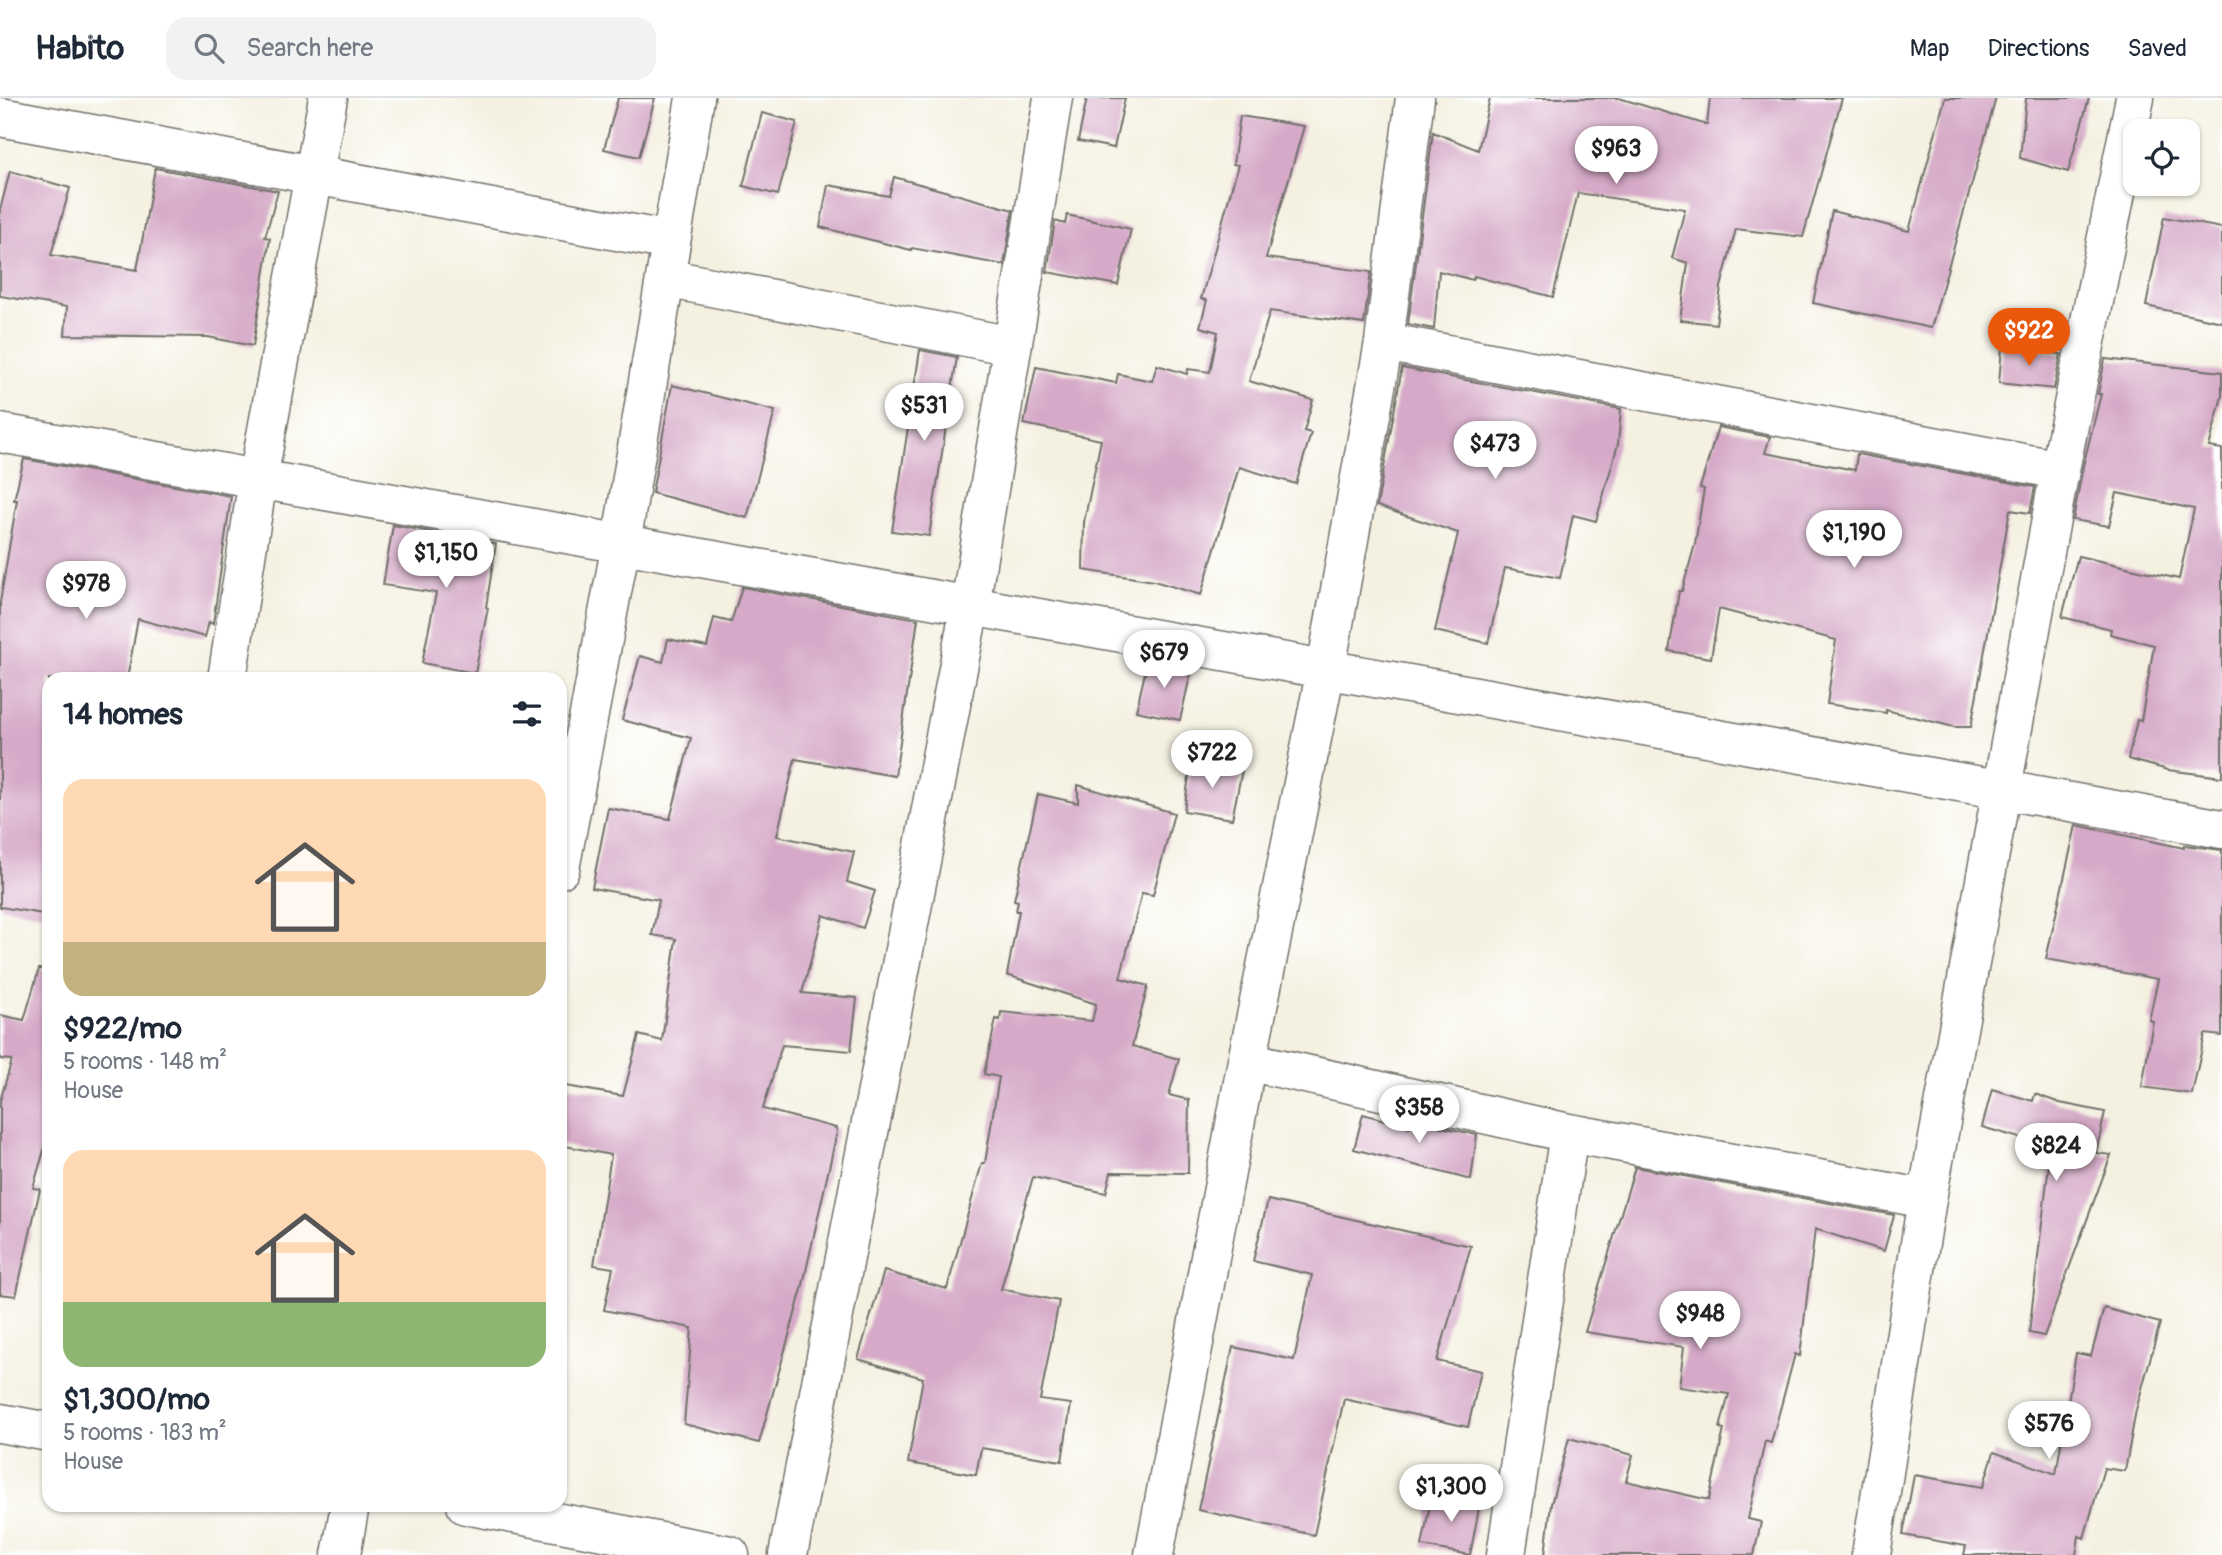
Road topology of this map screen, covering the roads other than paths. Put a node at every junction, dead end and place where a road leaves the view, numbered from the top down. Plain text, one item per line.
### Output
1 (328, 98) edge
2 (695, 98) edge
3 (1053, 98) edge
4 (1415, 98) edge
5 (2135, 98) edge
6 (0, 117) edge
7 (314, 176) junction
8 (668, 260) junction
9 (1384, 342) junction
10 (1012, 346) junction
11 (0, 433) edge
12 (2060, 470) junction
13 (258, 479) junction
14 (621, 544) junction
15 (970, 606) junction
16 (1326, 669) junction
17 (229, 672) edge
18 (2002, 790) junction
19 (2222, 829) edge
20 (567, 832) edge
21 (1247, 1061) junction
22 (1569, 1133) junction
23 (1927, 1199) junction
24 (0, 1423) edge
25 (42, 1431) edge
26 (349, 1512) edge
27 (502, 1512) edge
28 (717, 1554) edge
29 (341, 1555) edge
30 (788, 1555) edge
31 (1154, 1555) edge
32 (1506, 1555) edge
33 (1871, 1555) edge

1 - 7 street
2 - 8 street
3 - 10 street
4 - 9 street
5 - 12 street
6 - 7 street
7 - 8 street
7 - 13 street
8 - 10 street
8 - 14 street
9 - 12 street
9 - 16 street
10 - 15 street
11 - 13 street
12 - 18 street
13 - 14 street
13 - 17 street
14 - 15 street
14 - 20 street
15 - 16 street
15 - 30 street
16 - 18 street
16 - 21 street
18 - 19 street
18 - 23 street
21 - 22 street
21 - 31 street
22 - 23 street
22 - 32 street
23 - 33 street
24 - 25 street
26 - 29 street
27 - 28 street

